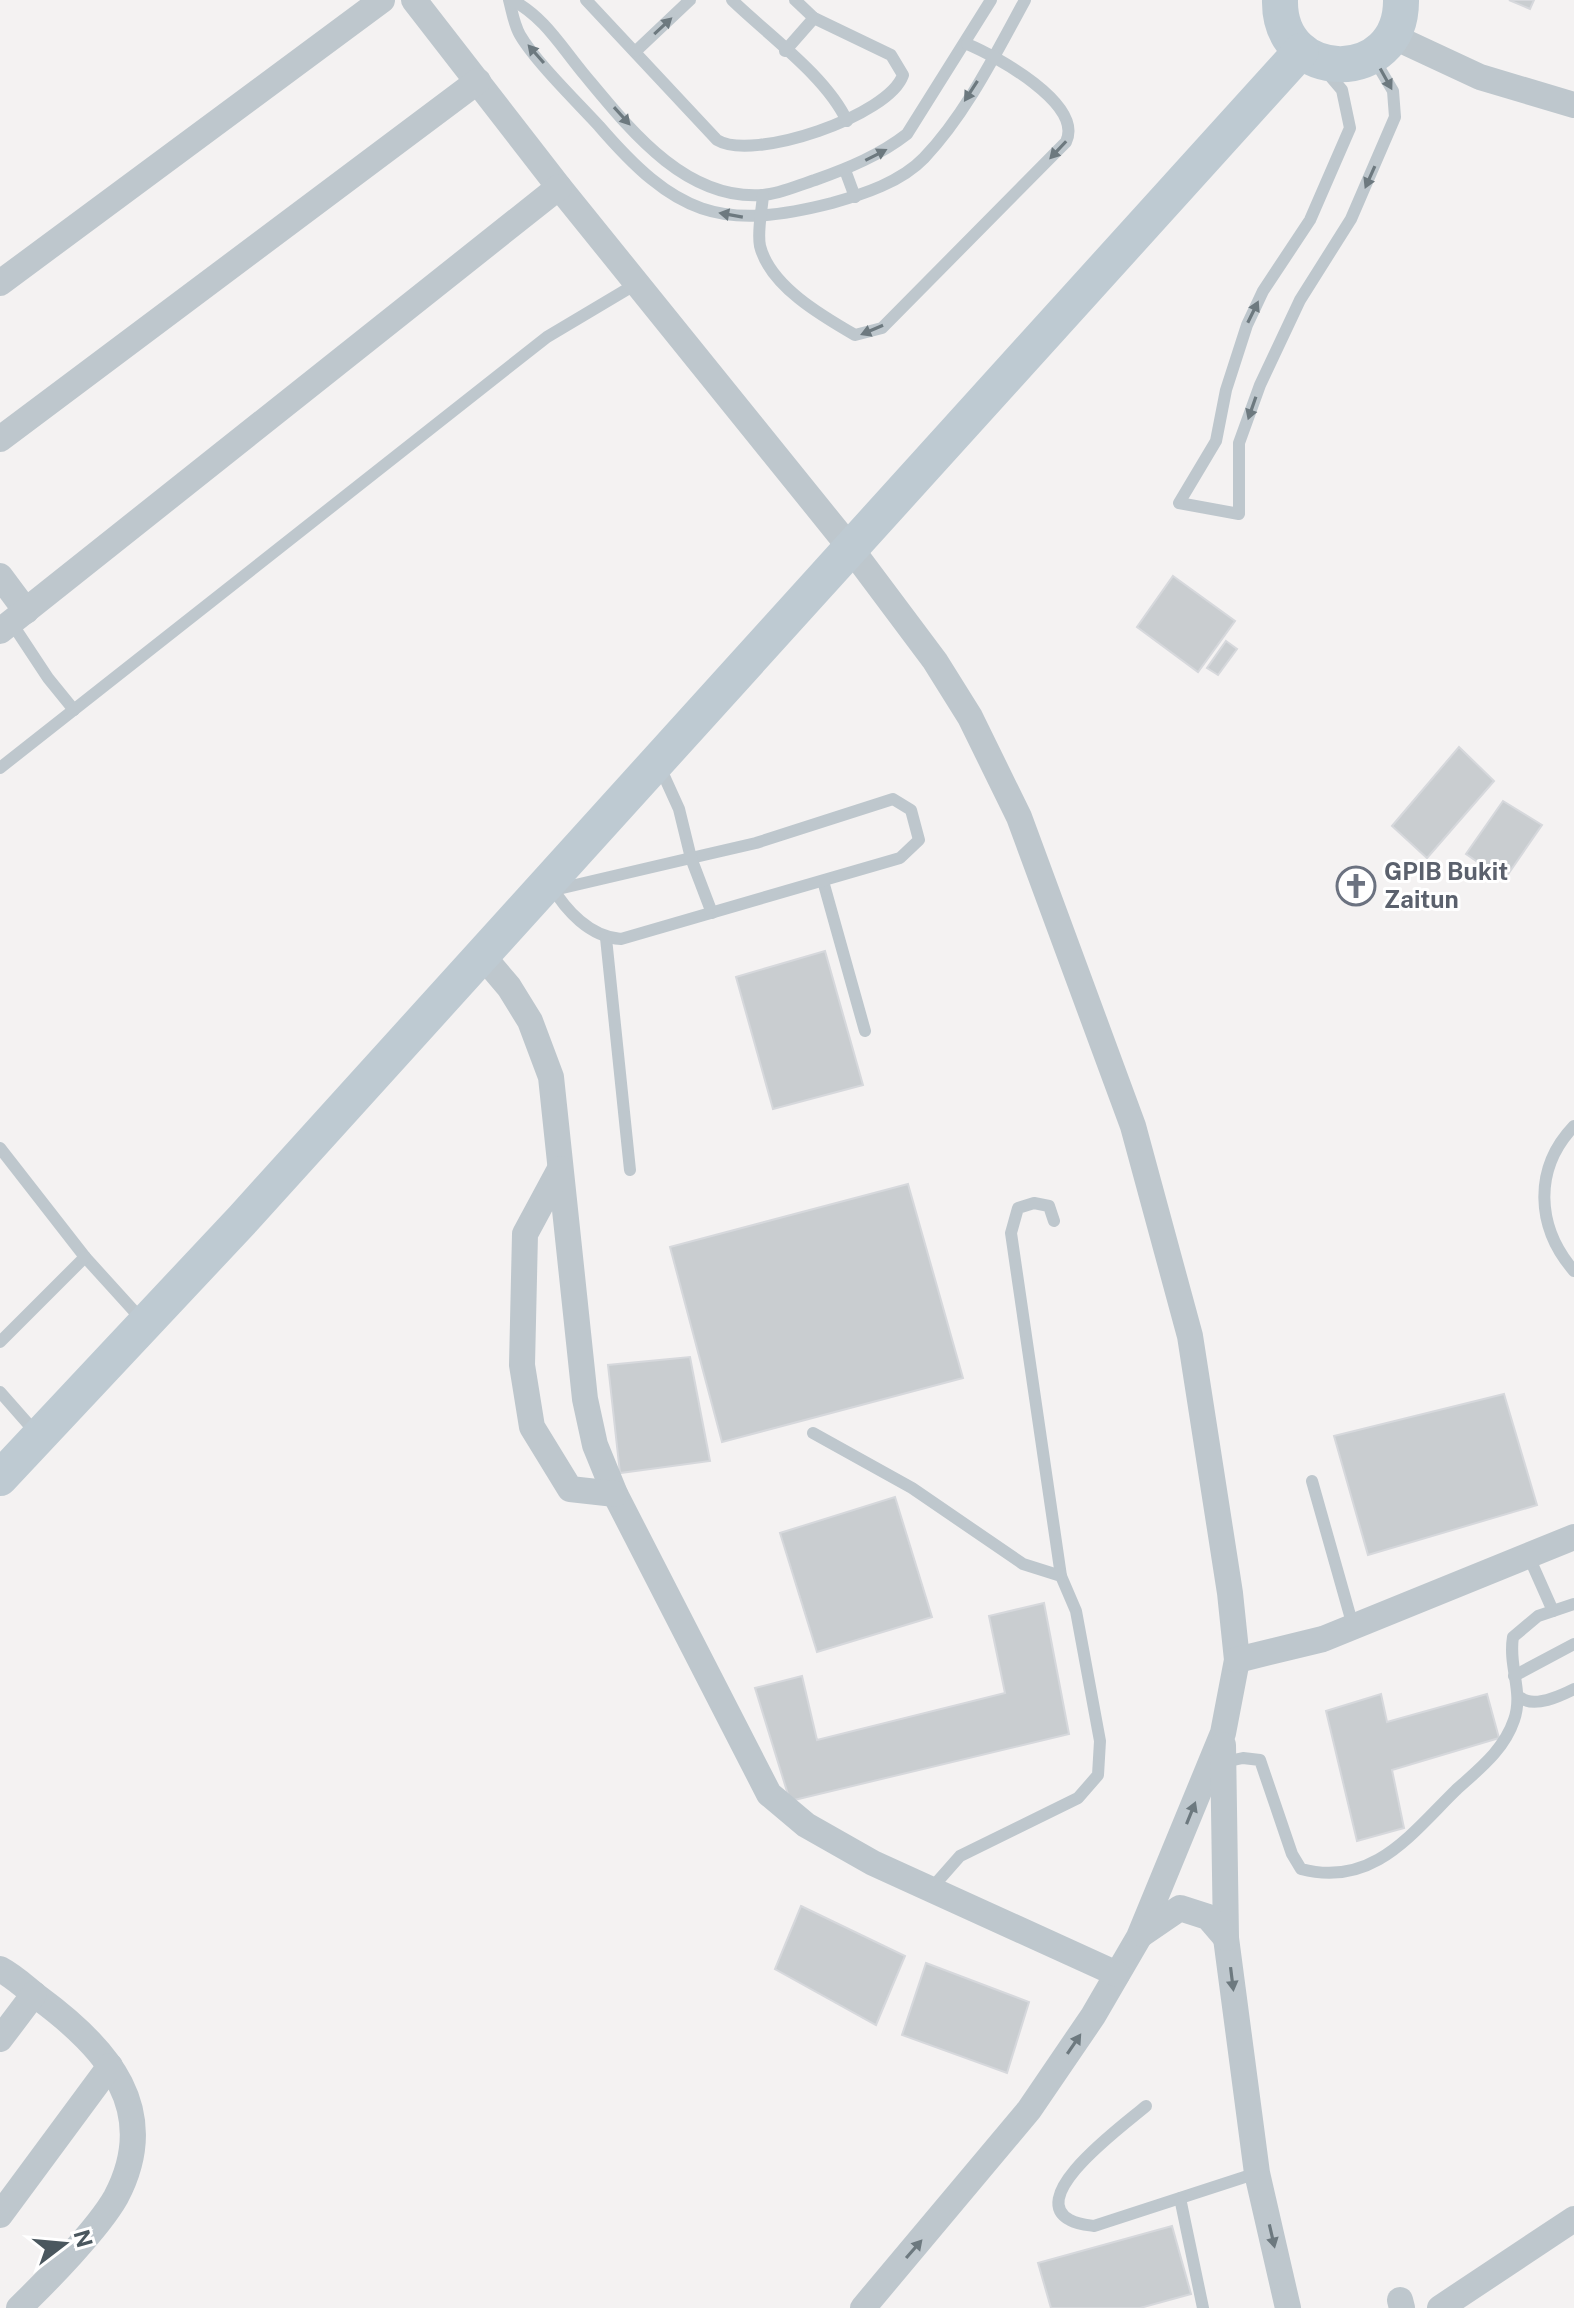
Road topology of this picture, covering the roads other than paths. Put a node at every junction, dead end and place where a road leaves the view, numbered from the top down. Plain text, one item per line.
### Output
1 (382, 0) edge
2 (414, 0) edge
3 (510, 0) edge
4 (586, 0) edge
5 (690, 0) edge
6 (732, 0) edge
7 (795, 0) edge
8 (991, 0) edge
9 (1025, 0) edge
10 (1280, 0) edge
11 (1401, 0) edge
12 (814, 18) junction
13 (967, 44) junction
14 (1382, 46) junction
15 (636, 51) junction
16 (785, 51) junction
17 (1307, 55) junction
18 (995, 56) junction
19 (478, 81) junction
20 (1574, 105) edge
21 (847, 121) junction
22 (845, 170) junction
23 (559, 187) junction
24 (763, 195) junction
25 (855, 197) junction
26 (761, 218) junction
27 (0, 283) edge
28 (636, 284) junction
29 (0, 439) edge
30 (1216, 441) junction
31 (1239, 443) junction
32 (852, 550) junction
33 (0, 576) edge
34 (12, 621) edge
35 (74, 710) junction
36 (658, 762) junction
37 (0, 768) edge
38 (691, 858) junction
39 (823, 881) junction
40 (551, 885) junction
41 (712, 913) junction
42 (606, 938) junction
43 (481, 954) junction
44 (865, 1031) dead end
45 (1574, 1126) edge
46 (0, 1148) edge
47 (560, 1169) junction
48 (630, 1170) dead end
49 (1054, 1221) dead end
50 (85, 1257) junction
51 (1574, 1271) edge
52 (146, 1324) junction
53 (0, 1342) edge
54 (0, 1392) edge
55 (813, 1433) dead end
56 (40, 1436) junction
57 (0, 1478) edge
58 (1312, 1481) dead end
59 (615, 1494) junction
60 (1574, 1537) edge
61 (1529, 1557) junction
62 (1061, 1576) junction
63 (1574, 1604) edge
64 (1553, 1611) junction
65 (1353, 1626) junction
66 (1574, 1644) edge
67 (1237, 1660) junction
68 (1514, 1676) junction
69 (1574, 1689) edge
70 (1521, 1698) junction
71 (1223, 1733) junction
72 (1224, 1762) junction
73 (930, 1890) junction
74 (1139, 1937) junction
75 (1226, 1938) junction
76 (0, 1969) edge
77 (1117, 1974) junction
78 (34, 1994) junction
79 (0, 2039) edge
80 (110, 2066) junction
81 (1146, 2106) dead end
82 (1257, 2173) junction
83 (1180, 2198) junction
84 (0, 2215) edge
85 (1574, 2219) edge
86 (19, 2308) edge
87 (863, 2308) edge
88 (1203, 2308) edge
89 (1288, 2308) edge
90 (1440, 2308) edge

1 - 27 street
2 - 19 street
3 -> 24 lane
26 -> 3 lane
4 - 15 lane
15 -> 5 lane
6 - 16 lane
7 - 12 lane
8 - 13 lane
9 - 18 lane
10 - 17 street
11 - 14 street
12 - 16 lane
12 - 21 lane
13 - 18 lane
22 -> 13 lane
14 - 17 street
14 - 20 street
14 -> 31 lane
15 - 21 lane
16 - 21 lane
30 -> 17 lane
17 - 32 street
18 -> 25 lane
18 -> 26 lane
19 - 23 street
19 - 29 street
22 - 24 lane
22 - 25 lane
23 - 28 street
23 - 34 street
24 - 26 lane
25 - 26 lane
28 - 32 street
28 - 35 lane
30 - 31 lane
30 - 31 lane
32 - 36 street
32 - 67 street
33 - 34 street
34 - 35 lane
35 - 37 lane
36 - 38 lane
36 - 40 street
38 - 39 lane
38 - 40 lane
38 - 41 lane
39 - 41 lane
39 - 44 lane
40 - 42 lane
40 - 43 street
41 - 42 lane
42 - 48 lane
43 - 47 street
43 - 52 street
45 - 51 lane
46 - 50 lane
47 - 59 street
47 - 59 street
49 - 62 lane
50 - 52 lane
50 - 53 lane
52 - 56 street
54 - 56 lane
55 - 62 lane
56 - 57 street
58 - 65 lane
59 - 73 street
60 - 61 street
61 - 64 lane
61 - 65 street
62 - 73 lane
63 - 64 lane
64 - 68 lane
65 - 67 street
66 - 68 lane
67 - 71 street
68 - 70 lane
69 - 70 lane
70 - 72 lane
71 - 72 street
74 -> 71 street
72 - 75 street
73 - 77 street
74 - 75 street
74 - 77 street
75 -> 82 street
76 - 78 street
87 -> 77 street
78 - 79 street
78 - 80 street
80 - 84 street
80 - 86 street
81 - 83 lane
82 - 83 lane
82 -> 89 street
83 - 88 lane
85 - 90 street

